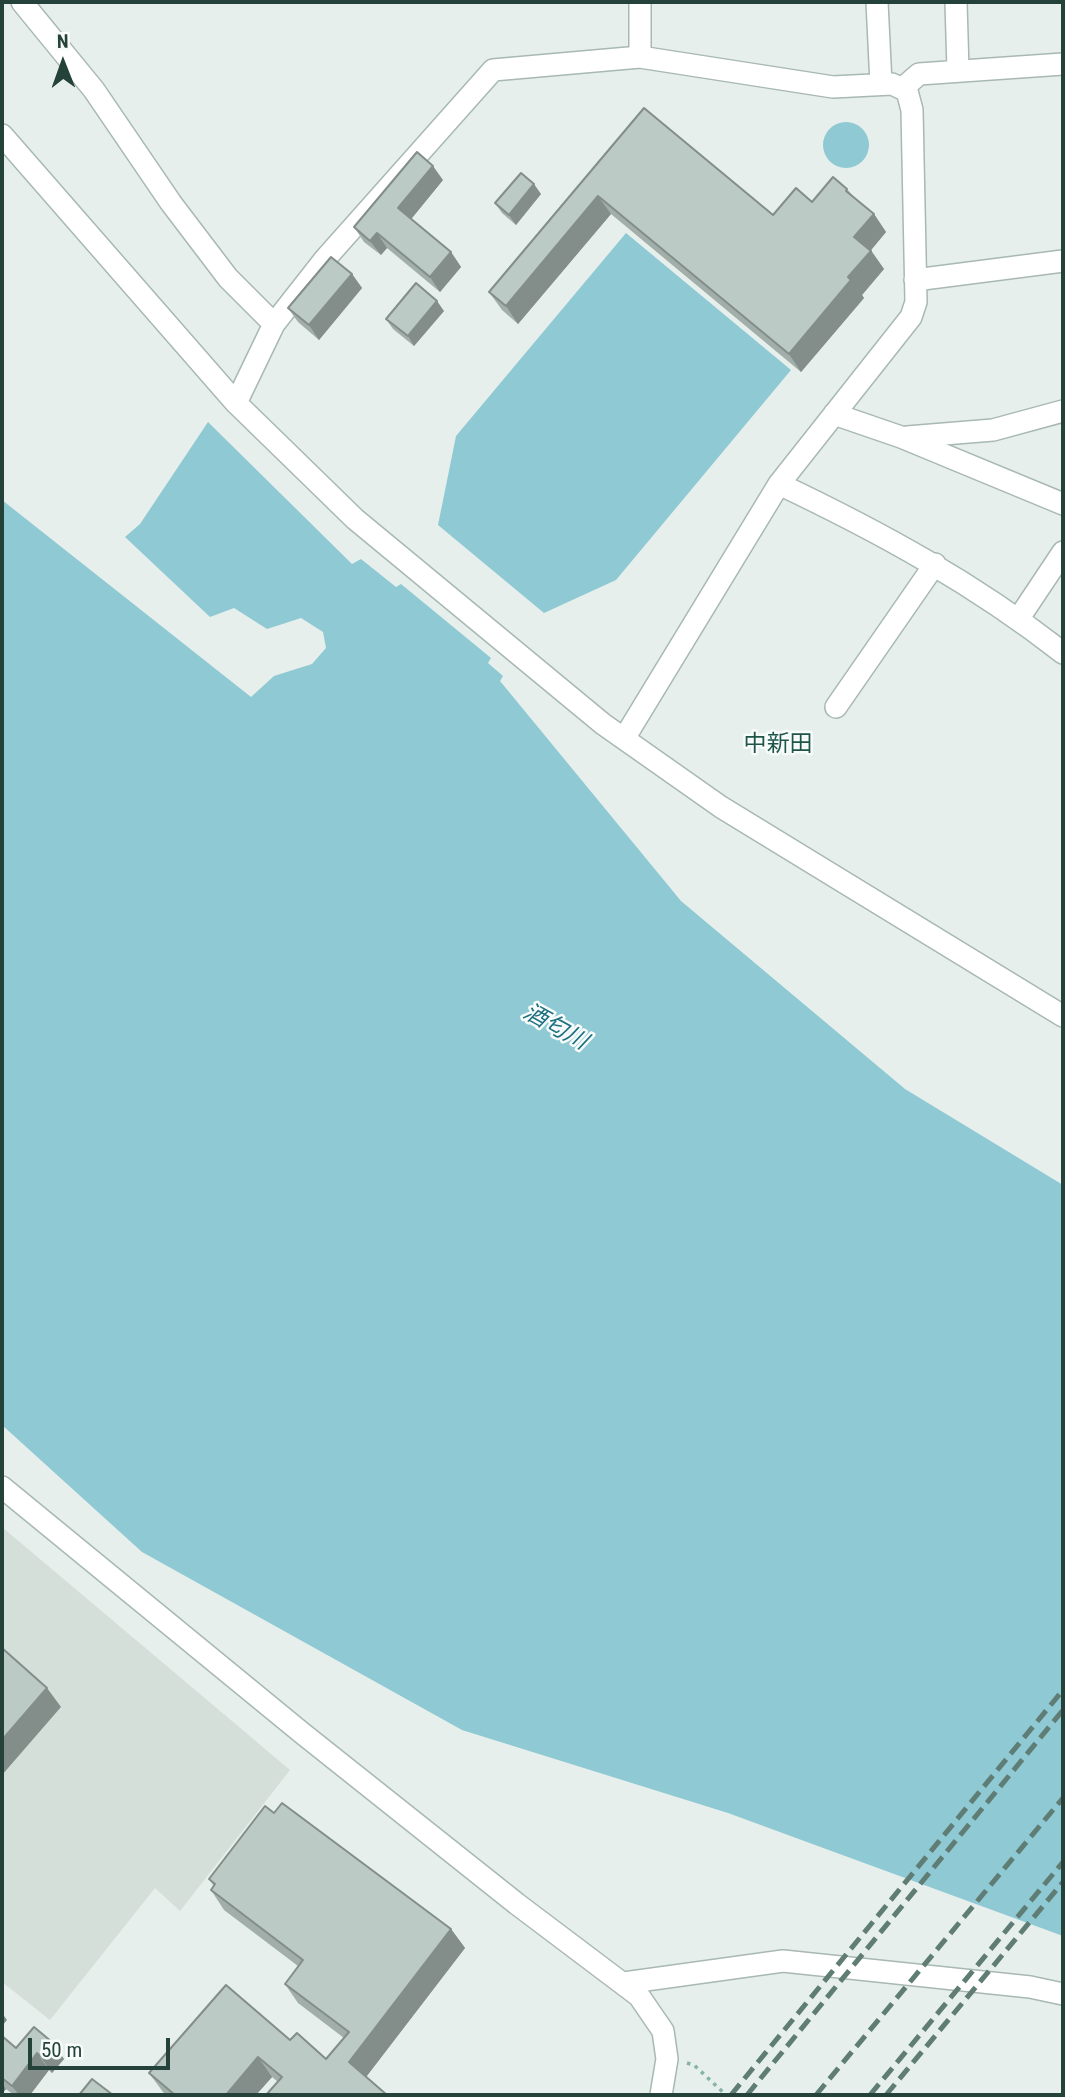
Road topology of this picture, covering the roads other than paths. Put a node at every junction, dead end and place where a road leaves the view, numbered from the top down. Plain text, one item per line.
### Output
1 (22, 2) edge
2 (639, 2) edge
3 (877, 2) edge
4 (956, 2) edge
5 (640, 57) junction
6 (1063, 64) edge
7 (958, 71) junction
8 (881, 84) junction
9 (903, 88) junction
10 (2, 135) edge
11 (1063, 261) edge
12 (915, 280) junction
13 (274, 324) junction
14 (236, 403) junction
15 (1063, 411) edge
16 (834, 414) junction
17 (901, 437) junction
18 (779, 484) junction
19 (1063, 504) edge
20 (1063, 552) edge
21 (935, 564) junction
22 (1019, 618) junction
23 (1063, 653) edge
24 (836, 707) dead end
25 (625, 737) junction
26 (1063, 1016) edge
27 (2, 1487) edge
28 (624, 1983) junction
29 (1063, 1994) edge
30 (661, 2095) edge

1 - 13 street
2 - 5 street
3 - 8 street
4 - 7 street
5 - 8 street
5 - 13 street
6 - 7 street
7 - 9 street
8 - 9 street
9 - 12 street
10 - 14 street
11 - 12 street
12 - 16 street
13 - 14 street
14 - 25 street
15 - 17 street
16 - 17 street
16 - 18 street
17 - 19 street
18 - 21 street
18 - 25 street
20 - 22 street
21 - 22 street
21 - 24 street
22 - 23 street
25 - 26 street
27 - 28 street
28 - 29 street
28 - 30 street

